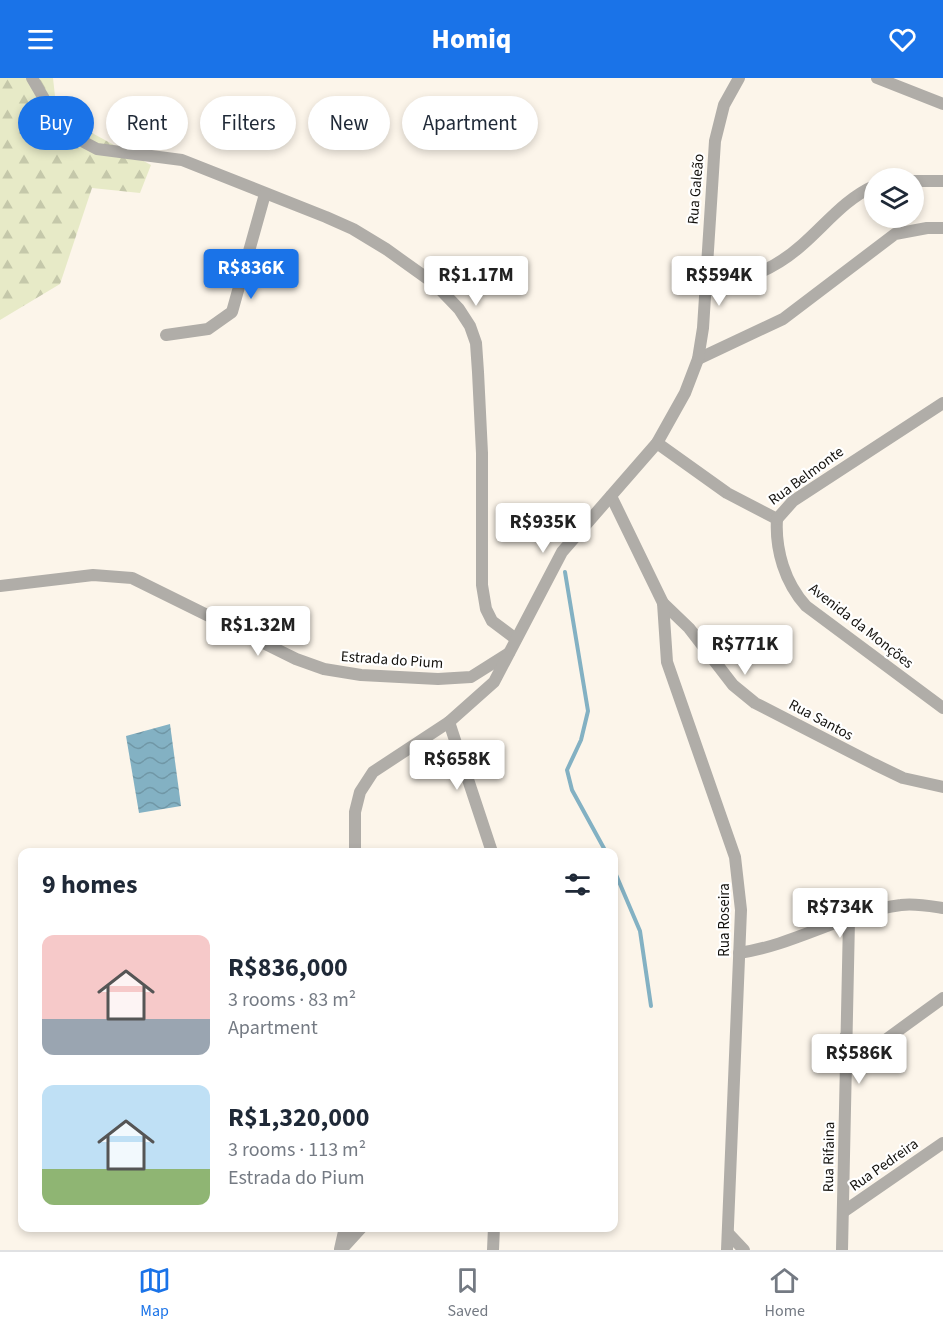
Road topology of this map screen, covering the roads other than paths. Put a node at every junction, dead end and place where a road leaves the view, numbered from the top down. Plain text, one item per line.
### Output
1 (32, 78) edge
2 (739, 78) edge
3 (877, 78) edge
4 (943, 104) edge
5 (924, 181) edge
6 (943, 181) edge
7 (864, 192) edge
8 (265, 194) junction
9 (943, 228) edge
10 (705, 288) junction
11 (166, 335) dead end
12 (698, 358) junction
13 (943, 403) edge
14 (657, 443) junction
15 (611, 496) junction
16 (777, 519) junction
17 (0, 586) edge
18 (663, 603) junction
19 (516, 639) junction
20 (509, 653) junction
21 (471, 677) junction
22 (482, 692) junction
23 (943, 708) edge
24 (449, 722) junction
25 (943, 787) edge
26 (355, 848) edge
27 (491, 848) edge
28 (943, 908) edge
29 (849, 920) junction
30 (739, 953) junction
31 (943, 998) edge
32 (845, 1037) junction
33 (943, 1143) edge
34 (843, 1212) junction
35 (344, 1232) edge
36 (357, 1232) edge
37 (494, 1232) edge
38 (728, 1233) junction
39 (340, 1250) edge
40 (493, 1250) edge
41 (727, 1250) edge
42 (744, 1250) edge
43 (842, 1250) edge

1 - 8 street
2 - 10 street, Rua Galeão
3 - 4 street
5 - 6 street
7 - 10 street
8 - 11 street
8 - 19 street
9 - 12 street
10 - 12 street, Rua Galeão
12 - 14 street, Rua Galeão
13 - 16 street, Rua Belmonte
14 - 15 street, Rua Galeão
14 - 16 street, Rua Belmonte
15 - 18 street, Rua Santos
15 - 19 street, Rua Galeão
16 - 23 street, Avenida da Monções
17 - 21 street, Estrada do Pium
18 - 25 street, Rua Santos
18 - 30 street, Rua Roseira
19 - 20 street, Rua Galeão
20 - 21 street, Estrada do Pium
20 - 22 street, Rua Galeão
21 - 22 street
22 - 24 street, Rua Galeão
24 - 26 street, Rua Galeão
24 - 27 street
28 - 29 street
29 - 30 street
29 - 32 street, Rua Rifaina
30 - 38 street, Rua Roseira
31 - 32 street
32 - 34 street, Rua Rifaina
33 - 34 street, Rua Pedreira
34 - 43 street, Rua Rifaina
35 - 39 street
36 - 39 street
37 - 40 street
38 - 41 street, Rua Roseira
38 - 42 street

